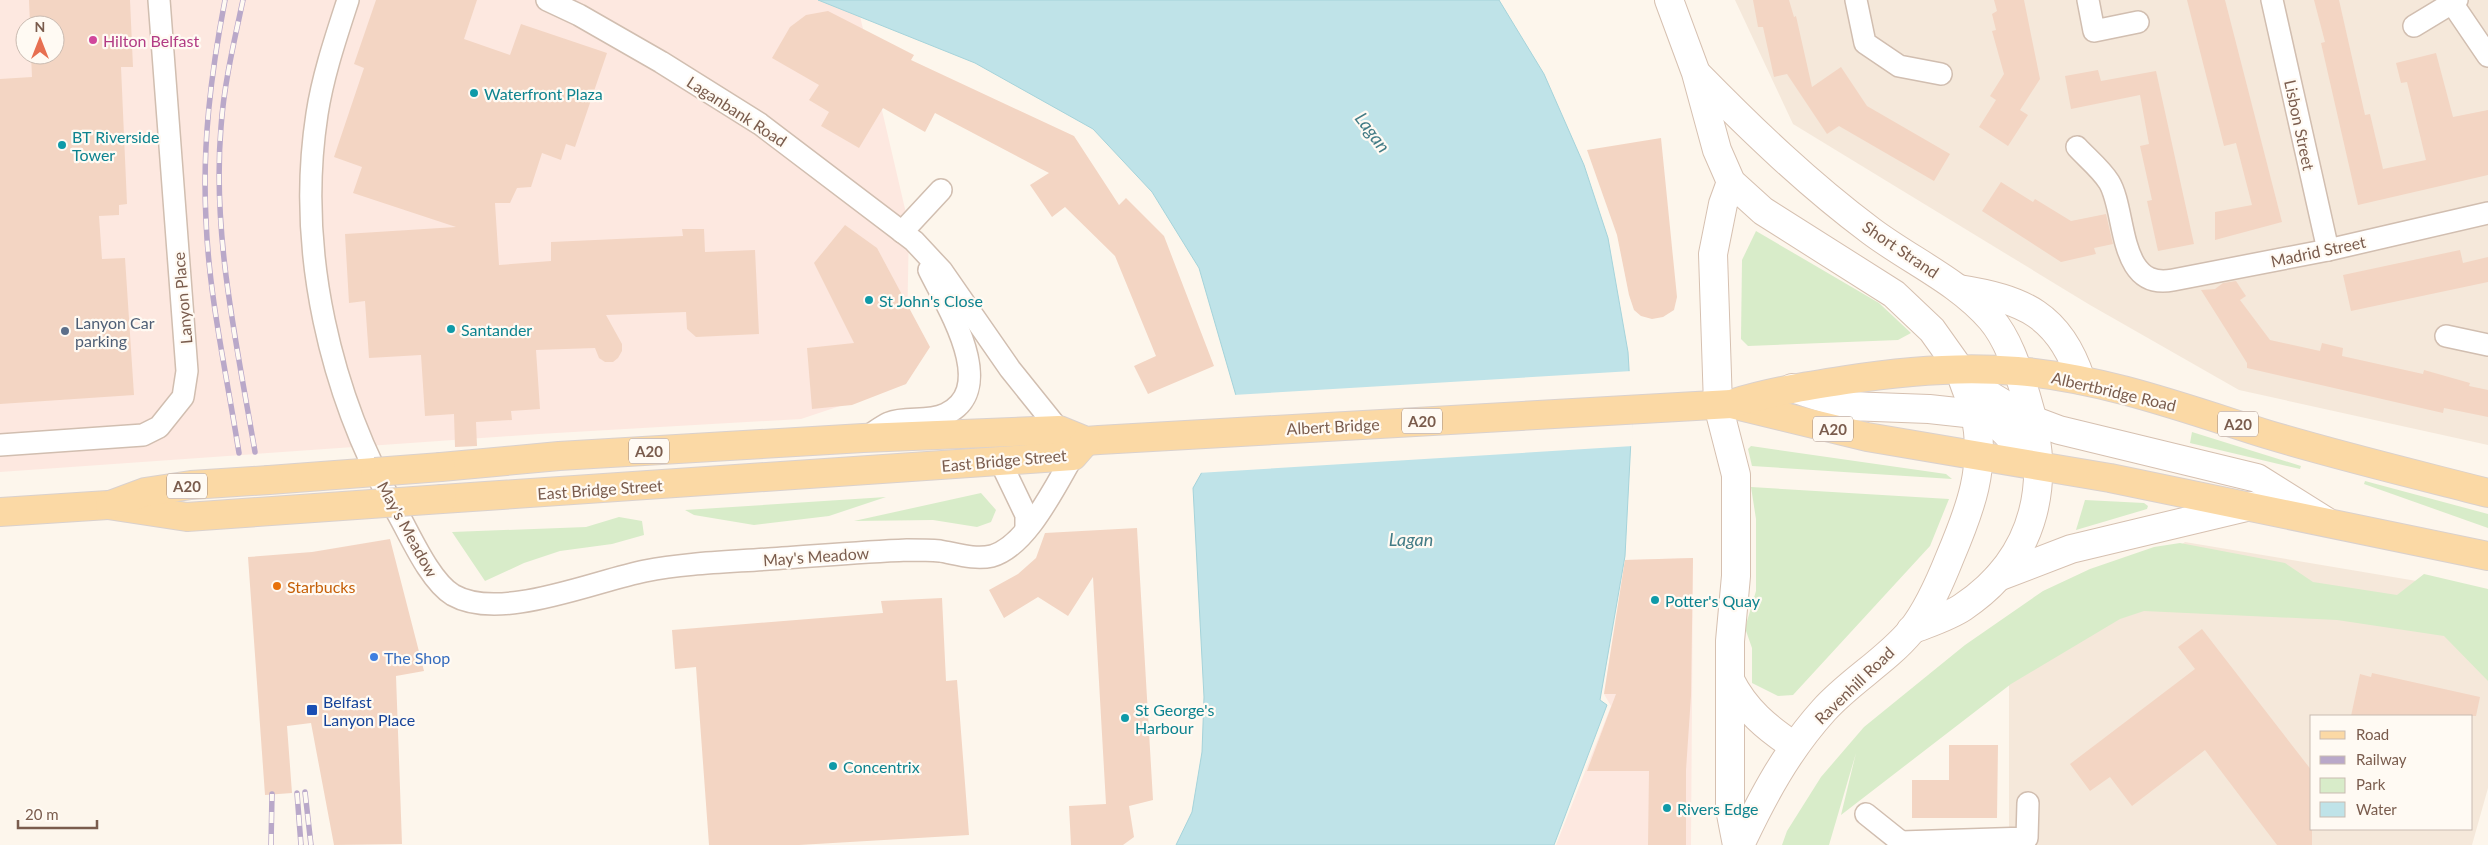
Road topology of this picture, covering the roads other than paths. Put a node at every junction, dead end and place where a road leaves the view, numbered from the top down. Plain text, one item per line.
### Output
1 (159, 0) edge
2 (348, 0) edge
3 (547, 0) edge
4 (1669, 0) edge
5 (1856, 0) edge
6 (2088, 0) edge
7 (2272, 0) edge
8 (2455, 2) edge
9 (2138, 22) dead end
10 (2414, 26) dead end
11 (2488, 56) edge
12 (1696, 73) junction
13 (1940, 74) dead end
14 (2077, 147) dead end
15 (1731, 182) junction
16 (941, 190) dead end
17 (2488, 213) edge
18 (908, 236) junction
19 (2328, 250) junction
20 (1959, 289) junction
21 (2446, 336) dead end
22 (2488, 345) edge
23 (1959, 368) junction
24 (2018, 371) junction
25 (2081, 380) junction
26 (1792, 388) junction
27 (1725, 405) junction
28 (1640, 408) joint
29 (1975, 414) junction
30 (2033, 420) junction
31 (1059, 430) junction
32 (1176, 436) joint
33 (863, 438) junction
34 (0, 445) edge
35 (1080, 448) junction
36 (1978, 456) junction
37 (1000, 461) junction
38 (2040, 466) junction
39 (2488, 493) edge
40 (108, 505) junction
41 (2251, 506) junction
42 (0, 512) edge
43 (2328, 523) junction
44 (1026, 528) junction
45 (2488, 556) edge
46 (1996, 578) junction
47 (1911, 630) junction
48 (1730, 680) junction
49 (1794, 746) junction
50 (2028, 803) dead end
51 (1866, 814) dead end
52 (1901, 844) edge
53 (1738, 845) edge

1 - 34 street, Lanyon Place
2 - 44 street, May's Meadow
3 - 18 street, Laganbank Road
4 - 12 main road, Short Strand
5 - 13 street
6 - 9 street
7 - 19 street, Lisbon Street
8 - 10 street
8 - 11 street
12 - 15 main road, Short Strand
12 - 20 main road, Short Strand
14 - 19 street, Madrid Street
15 - 23 main road, Short Strand
15 - 27 main road
16 - 18 street
17 - 19 street, Madrid Street
18 - 31 street, Laganbank Road
18 - 33 street, Laganbank Road
20 - 24 main road, Short Strand
20 - 25 main road
21 - 22 street
23 - 24 main road, Albertbridge Road / A20
23 - 26 main road, Albertbridge Road / A20
23 - 29 main road, Ravenhill Road
23 - 30 main road
24 - 25 main road, Albertbridge Road / A20
24 - 30 main road, Short Strand
25 - 39 main road, Albertbridge Road / A20
26 - 27 main road, Albertbridge Road / A20
26 - 29 main road
27 - 28 main road, Albertbridge Road / A20
27 - 36 main road, Albertbridge Road / A20
27 - 48 main road
28 - 32 main road, Albert Bridge / A20
29 - 36 main road, Ravenhill Road
29 - 38 main road
30 - 38 main road, Short Strand
30 - 43 main road
31 - 33 main road, East Bridge Street / A20
31 - 35 main road, East Bridge Street / A20
32 - 35 main road, East Bridge Street / A20
33 - 40 main road, East Bridge Street / A20, bridge
35 - 37 main road, East Bridge Street / A20
35 - 44 street, May's Meadow
36 - 38 main road, Albertbridge Road / A20
36 - 47 main road, Ravenhill Road
37 - 40 main road, East Bridge Street / A20, bridge
37 - 44 street
38 - 41 main road, Albertbridge Road / A20
38 - 46 main road, Ravenhill Road
40 - 42 main road, East Bridge Street / A20
41 - 43 main road, Albertbridge Road / A20
41 - 46 main road
43 - 45 main road, Albertbridge Road / A20
46 - 47 main road, Ravenhill Road
47 - 49 main road, Ravenhill Road
48 - 49 main road
48 - 53 main road
49 - 53 main road, Ravenhill Road
50 - 52 street
51 - 52 street

